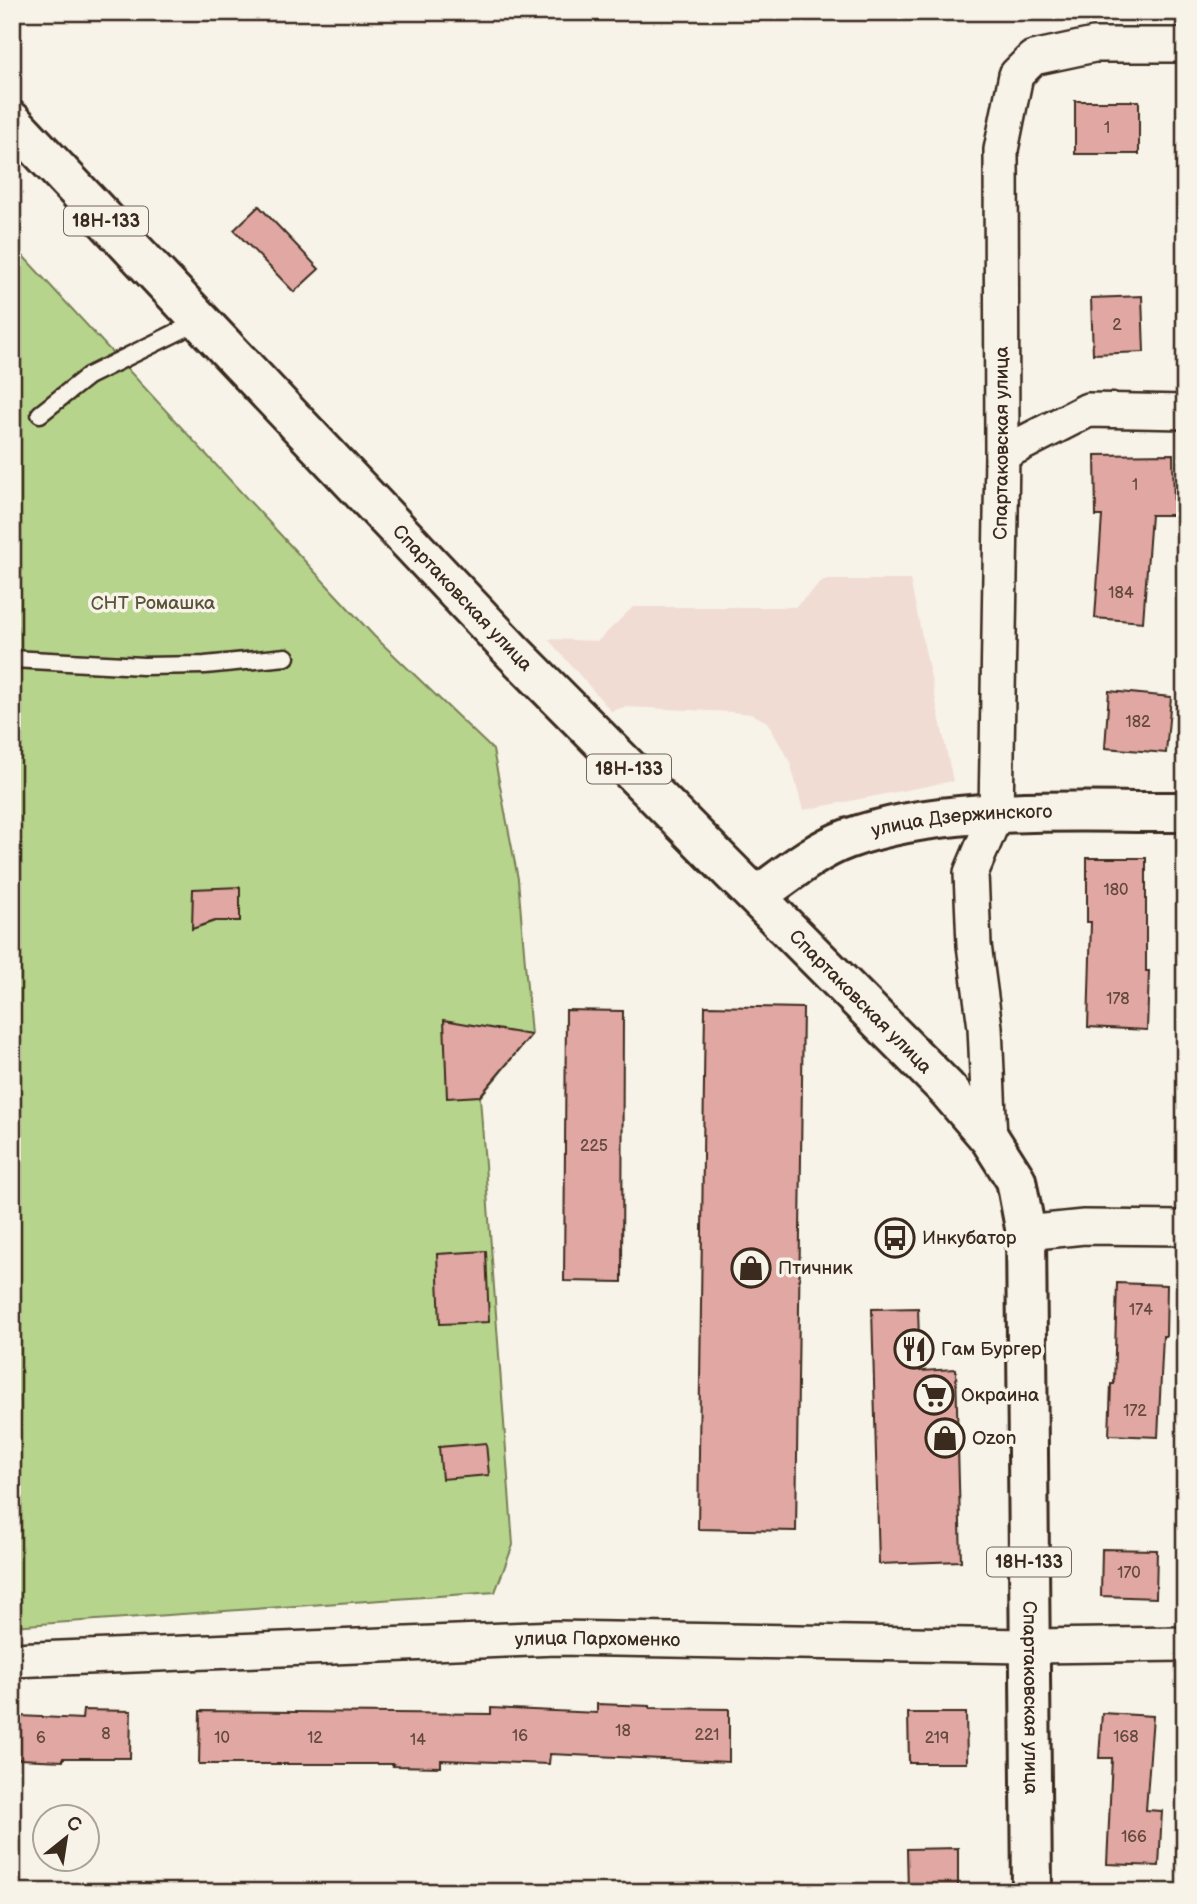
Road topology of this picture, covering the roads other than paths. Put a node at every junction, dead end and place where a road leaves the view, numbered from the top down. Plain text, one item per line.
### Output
1 (1185, 45) edge
2 (12, 121) edge
3 (200, 321) junction
4 (1185, 412) edge
5 (40, 414) dead end
6 (1002, 454) junction
7 (286, 657) dead end
8 (12, 659) edge
9 (1185, 812) edge
10 (996, 814) junction
11 (757, 896) junction
12 (990, 1139) junction
13 (1185, 1228) edge
14 (1026, 1233) junction
15 (1185, 1644) edge
16 (1031, 1646) junction
17 (12, 1660) edge
18 (1032, 1892) edge

1 - 6 street, Спартаковская улица
2 - 3 main road, 18Н-133
3 - 5 lane
3 - 11 main road, Спартаковская улица / 18Н-133
4 - 6 street
6 - 10 street, Спартаковская улица
7 - 8 lane
9 - 10 main road, улица Дзержинского
10 - 11 main road, улица Дзержинского
10 - 12 street
11 - 12 main road, Спартаковская улица / 18Н-133
12 - 14 main road, Спартаковская улица / 18Н-133
13 - 14 street
14 - 16 main road, Спартаковская улица / 18Н-133
15 - 16 street, улица Пархоменко
16 - 17 street, улица Пархоменко
16 - 18 main road, Спартаковская улица / 18Н-133

